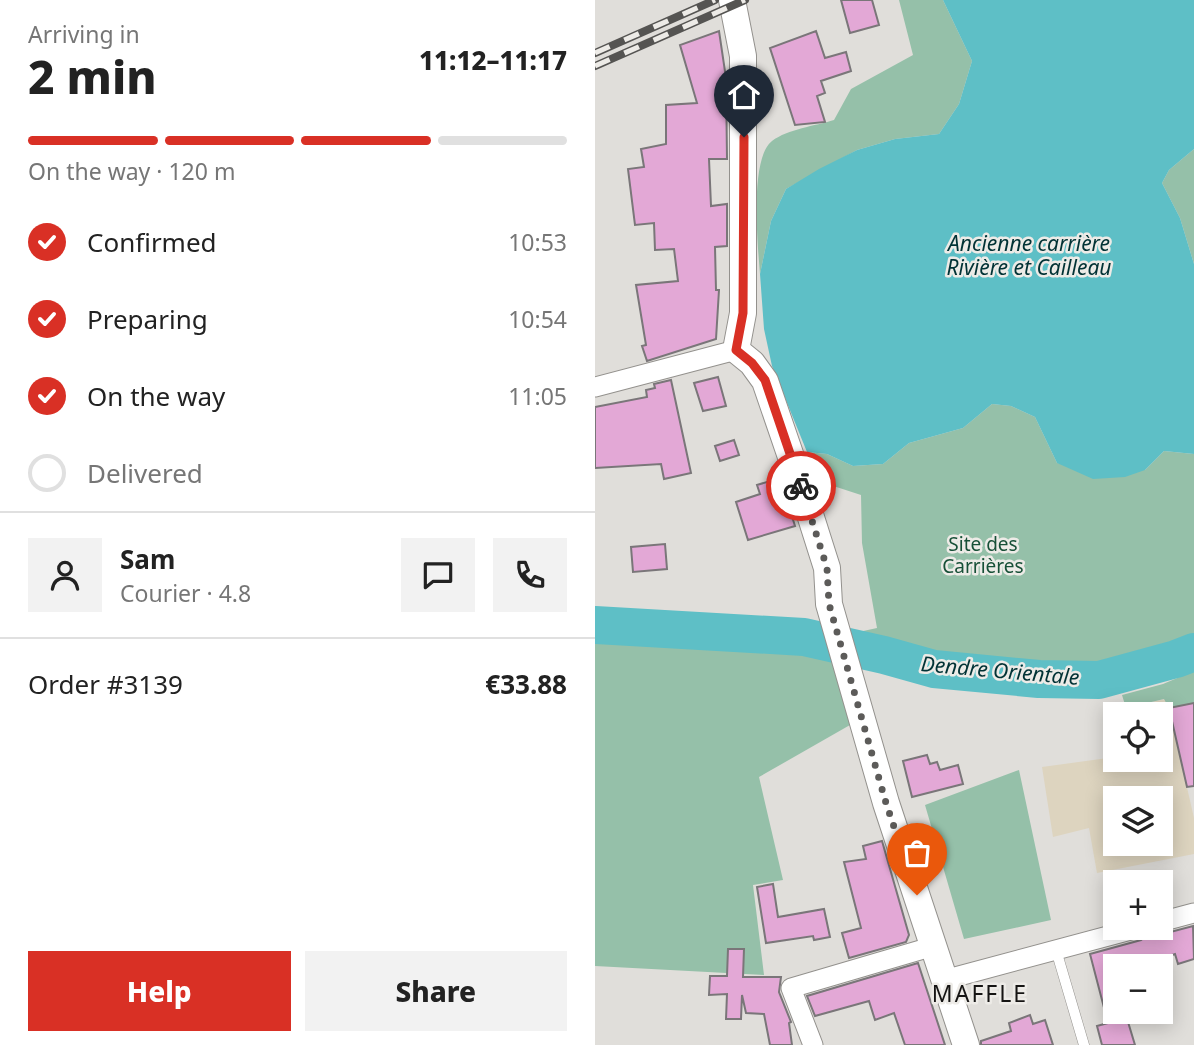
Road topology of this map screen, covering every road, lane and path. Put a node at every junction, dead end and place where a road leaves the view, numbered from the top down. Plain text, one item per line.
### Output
1 (732, 0) edge
2 (736, 350) junction
3 (595, 387) edge
4 (1194, 913) edge
5 (1173, 919) edge
6 (1103, 937) edge
7 (934, 946) junction
8 (1056, 950) junction
9 (944, 980) junction
10 (813, 1045) edge
11 (966, 1045) edge
12 (1084, 1045) edge

1 - 2 street
2 - 3 street
2 - 7 street
4 - 5 street
6 - 8 street
7 - 9 street
7 - 10 street
8 - 9 street
8 - 12 lane
9 - 11 street

